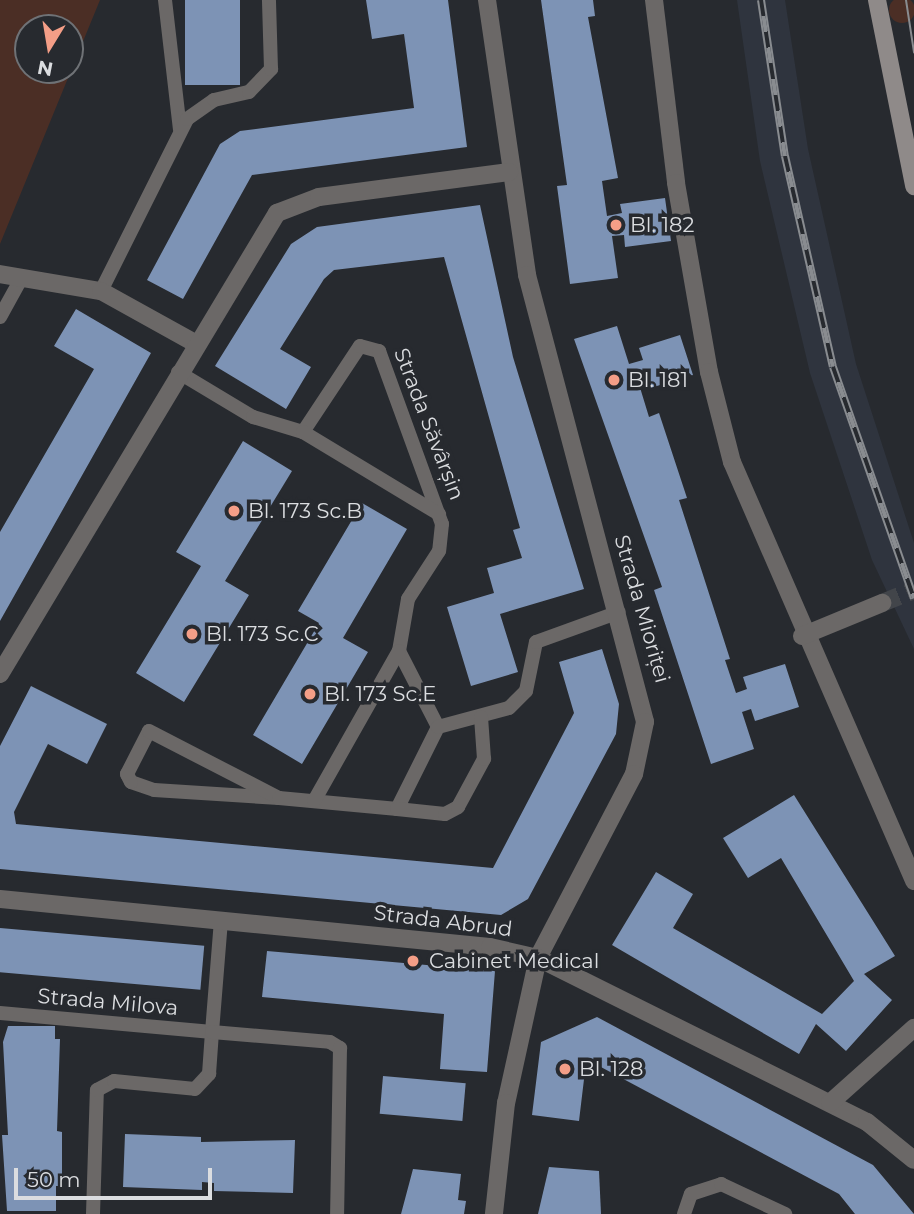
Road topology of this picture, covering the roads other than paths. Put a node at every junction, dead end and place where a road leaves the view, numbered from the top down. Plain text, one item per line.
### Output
1 (165, 0) edge
2 (269, 0) edge
3 (487, 0) edge
4 (654, 0) edge
5 (877, 0) edge
6 (180, 129) junction
7 (509, 172) junction
8 (914, 186) edge
9 (0, 274) edge
10 (21, 279) junction
11 (101, 291) junction
12 (0, 317) edge
13 (194, 343) junction
14 (178, 372) junction
15 (303, 432) junction
16 (441, 519) junction
17 (882, 603) tunnel mouth
18 (619, 612) junction
19 (802, 636) junction
20 (398, 651) junction
21 (0, 674) edge
22 (481, 717) junction
23 (438, 727) junction
24 (279, 798) junction
25 (314, 801) junction
26 (397, 809) junction
27 (914, 881) edge
28 (0, 899) edge
29 (221, 921) junction
30 (538, 958) junction
31 (0, 1013) edge
32 (914, 1028) edge
33 (212, 1032) junction
34 (830, 1103) junction
35 (914, 1160) edge
36 (93, 1214) edge
37 (337, 1214) edge
38 (495, 1214) edge
39 (684, 1214) edge
40 (785, 1214) edge

1 - 6 lane
2 - 6 lane
3 - 7 street, Strada Mioriței
4 - 19 street
5 - 8 main road
6 - 11 lane
7 - 13 street
7 - 18 street, Strada Mioriței
9 - 10 street
10 - 11 street
10 - 12 lane
11 - 13 street
13 - 14 street
14 - 15 lane
14 - 21 street
15 - 16 lane
15 - 16 lane, Strada Săvârșin
16 - 20 lane
17 - 19 street
18 - 22 lane
18 - 30 street, Strada Mioriței
19 - 27 street
20 - 23 lane
20 - 25 lane
22 - 23 lane
22 - 26 lane
23 - 26 lane
24 - 24 lane
24 - 25 lane
25 - 26 lane
28 - 29 street, Strada Abrud
29 - 30 street, Strada Abrud
29 - 33 lane
30 - 34 street, Strada Abrud
30 - 38 street, Strada Mioriței
31 - 33 lane, Strada Milova
32 - 34 street
33 - 36 lane
33 - 37 lane, Strada Milova
34 - 35 street, Strada Abrud
39 - 40 lane

